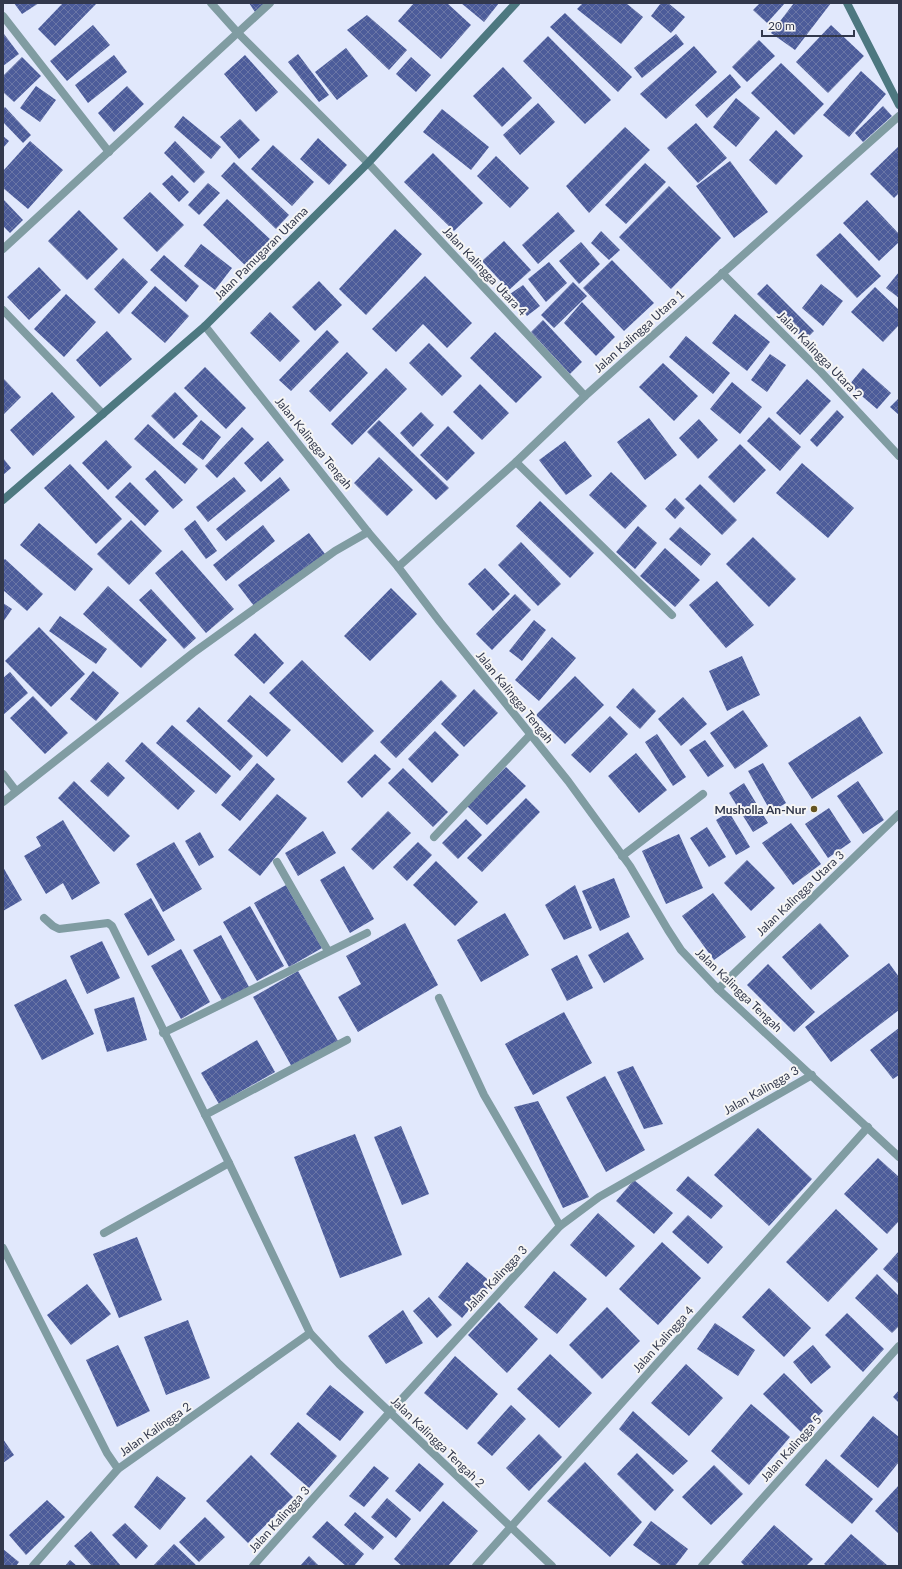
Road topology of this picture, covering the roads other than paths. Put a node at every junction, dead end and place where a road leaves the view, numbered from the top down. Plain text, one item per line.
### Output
1 (211, 3) edge
2 (270, 3) edge
3 (516, 3) edge
4 (846, 3) edge
5 (3, 16) edge
6 (237, 32) junction
7 (899, 105) edge
8 (899, 116) edge
9 (109, 152) junction
10 (368, 163) junction
11 (3, 249) edge
12 (722, 273) junction
13 (3, 310) edge
14 (205, 326) junction
15 (585, 396) junction
16 (103, 414) junction
17 (899, 456) edge
18 (516, 462) junction
19 (3, 500) edge
20 (368, 532) junction
21 (398, 567) junction
22 (672, 616) dead end
23 (530, 735) junction
24 (3, 774) edge
25 (16, 791) junction
26 (703, 794) dead end
27 (3, 802) edge
28 (899, 814) edge
29 (434, 837) dead end
30 (622, 856) junction
31 (277, 862) dead end
32 (44, 918) dead end
33 (367, 933) dead end
34 (328, 951) junction
35 (718, 988) junction
36 (439, 998) dead end
37 (163, 1032) junction
38 (347, 1040) dead end
39 (812, 1075) junction
40 (205, 1115) junction
41 (868, 1128) junction
42 (899, 1157) edge
43 (229, 1163) junction
44 (560, 1226) junction
45 (104, 1233) dead end
46 (3, 1248) edge
47 (310, 1333) junction
48 (899, 1346) edge
49 (390, 1412) junction
50 (118, 1469) junction
51 (510, 1527) junction
52 (33, 1566) edge
53 (253, 1566) edge
54 (476, 1566) edge
55 (552, 1566) edge
56 (702, 1566) edge

1 - 6 street, Jalan Kalingga Utara 4
2 - 6 street
3 - 10 street, Jalan Pamugaran Utama
4 - 7 street
5 - 9 street
6 - 9 street
6 - 10 street, Jalan Kalingga Utara 4
8 - 12 street, Jalan Kalingga Utara 1
9 - 11 street
10 - 14 street, Jalan Pamugaran Utama
10 - 15 street, Jalan Kalingga Utara 4
12 - 15 street, Jalan Kalingga Utara 1
12 - 17 street, Jalan Kalingga Utara 2
13 - 16 street
14 - 16 street, Jalan Pamugaran Utama
14 - 20 street, Jalan Kalingga Tengah
15 - 18 street, Jalan Kalingga Utara 1
16 - 19 street, Jalan Pamugaran Utama
18 - 21 street, Jalan Kalingga Utara 1
18 - 22 street
20 - 21 street, Jalan Kalingga Tengah
20 - 25 street
21 - 23 street, Jalan Kalingga Tengah
23 - 29 street
23 - 30 street, Jalan Kalingga Tengah
24 - 25 street
25 - 27 street
26 - 30 street
28 - 35 street, Jalan Kalingga Utara 3
30 - 35 street, Jalan Kalingga Tengah
31 - 34 street
32 - 37 street, Jalan Kalingga Tengah 2
33 - 34 street
34 - 37 street
35 - 39 street, Jalan Kalingga Tengah
36 - 44 street
37 - 40 street, Jalan Kalingga Tengah 2
38 - 40 street
39 - 41 street, Jalan Kalingga Tengah
39 - 44 street, Jalan Kalingga 3
40 - 43 street, Jalan Kalingga Tengah 2
41 - 42 street, Jalan Kalingga Tengah
41 - 51 street, Jalan Kalingga 4
43 - 45 street
43 - 47 street, Jalan Kalingga Tengah 2
44 - 49 street, Jalan Kalingga 3
46 - 50 street
47 - 49 street, Jalan Kalingga Tengah 2
47 - 50 street, Jalan Kalingga 2
48 - 56 street, Jalan Kalingga 5
49 - 51 street, Jalan Kalingga Tengah 2
49 - 53 street, Jalan Kalingga 3
50 - 52 street, Jalan Kalingga 2
51 - 54 street, Jalan Kalingga 4
51 - 55 street, Jalan Kalingga Tengah 2

